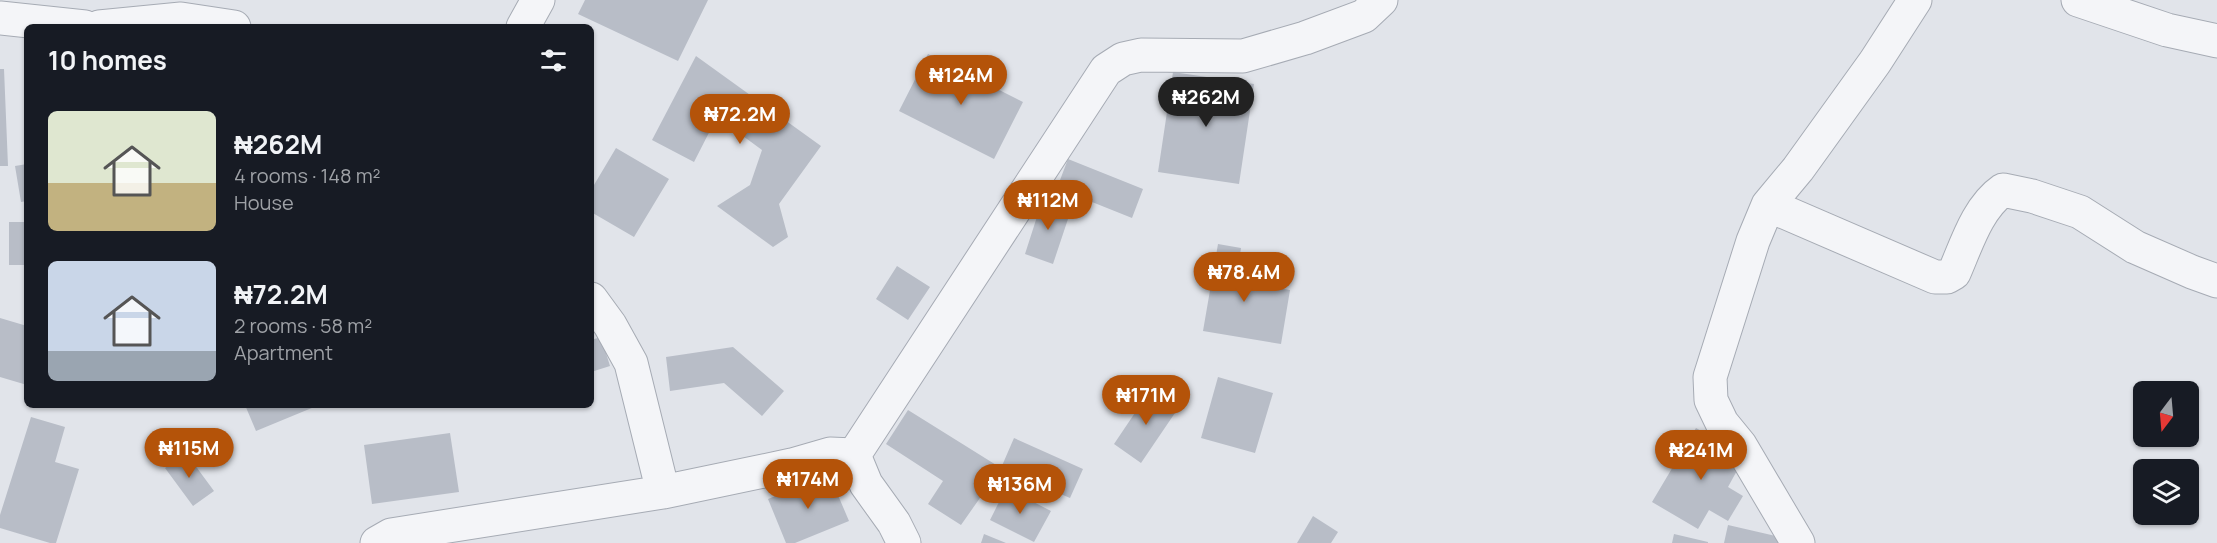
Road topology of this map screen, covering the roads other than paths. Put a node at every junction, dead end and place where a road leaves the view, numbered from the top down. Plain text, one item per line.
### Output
1 (538, 0) edge
2 (1381, 0) edge
3 (1915, 0) edge
4 (2078, 0) edge
5 (184, 9) edge
6 (0, 18) edge
7 (57, 24) edge
8 (113, 24) edge
9 (226, 24) edge
10 (525, 24) edge
11 (2217, 41) edge
12 (1768, 205) junction
13 (2217, 281) edge
14 (594, 303) edge
15 (854, 455) junction
16 (663, 492) junction
17 (377, 543) edge
18 (904, 543) edge
19 (1798, 543) edge

1 - 10 street
2 - 15 street
3 - 12 street
4 - 11 street
5 - 8 street
5 - 9 street
6 - 7 street
12 - 13 street
12 - 19 street
14 - 16 street
15 - 16 street
15 - 18 street
16 - 17 street

